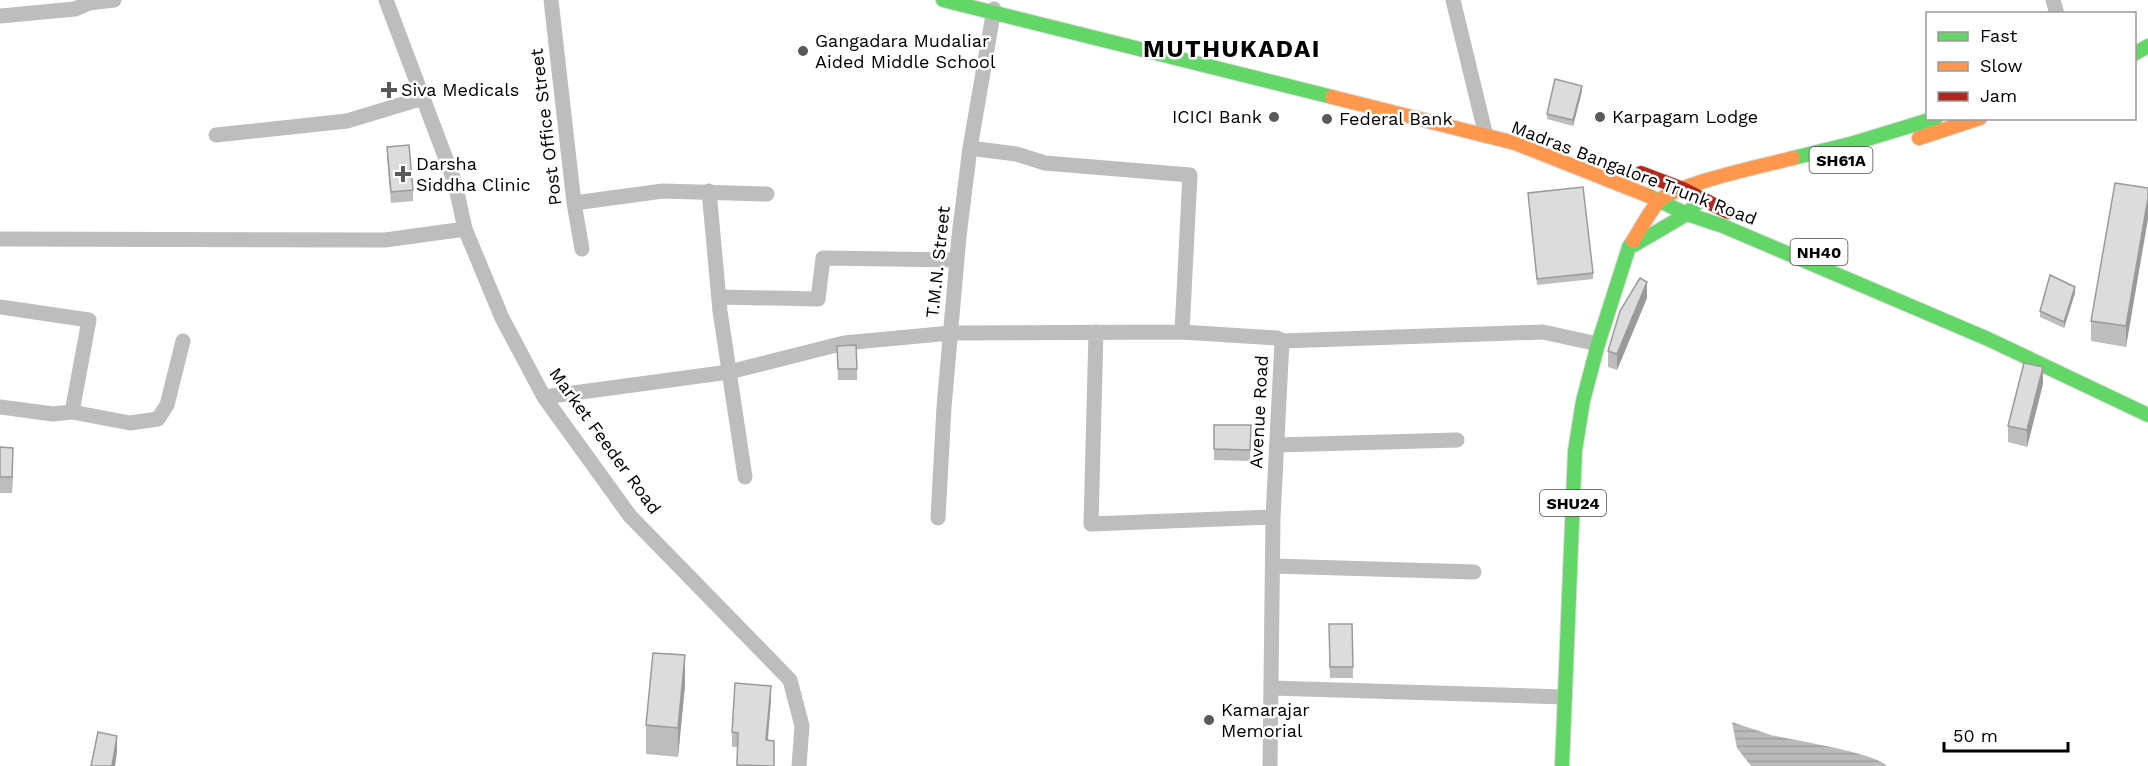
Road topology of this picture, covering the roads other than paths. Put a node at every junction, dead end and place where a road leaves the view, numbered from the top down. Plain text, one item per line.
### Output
1 (114, 0) edge
2 (386, 0) edge
3 (551, 0) edge
4 (943, 0) edge
5 (1453, 0) edge
6 (998, 4) edge
7 (1024, 6) dead end
8 (0, 16) edge
9 (423, 98) junction
10 (1929, 120) edge
11 (1974, 120) edge
12 (1489, 121) junction
13 (1528, 133) dead end
14 (216, 135) dead end
15 (1486, 136) junction
16 (1901, 143) dead end
17 (970, 148) junction
18 (1859, 156) dead end
19 (1628, 168) dead end
20 (1756, 181) dead end
21 (1683, 189) junction
22 (709, 191) junction
23 (1723, 192) dead end
24 (767, 194) dead end
25 (1701, 199) junction
26 (1660, 200) junction
27 (574, 202) junction
28 (1688, 214) junction
29 (1736, 216) dead end
30 (465, 229) junction
31 (0, 239) edge
32 (1629, 247) junction
33 (582, 249) dead end
34 (957, 260) junction
35 (1854, 267) dead end
36 (719, 297) junction
37 (0, 307) edge
38 (1096, 332) junction
39 (1182, 332) junction
40 (951, 333) junction
41 (183, 341) dead end
42 (1282, 341) junction
43 (1598, 344) junction
44 (729, 372) junction
45 (544, 397) junction
46 (2148, 400) edge
47 (0, 407) edge
48 (72, 412) junction
49 (2148, 416) edge
50 (1457, 440) dead end
51 (1276, 445) junction
52 (745, 477) dead end
53 (1273, 517) junction
54 (938, 518) dead end
55 (1273, 566) junction
56 (1474, 572) dead end
57 (1271, 688) junction
58 (1565, 697) junction
59 (799, 766) edge
60 (1270, 766) edge
61 (1562, 766) edge

1 - 8 street
2 - 9 street, Market Feeder Road
3 - 27 street, Post Office Street
4 - 6 main road, Madras Bangalore Trunk Road / NH40
5 - 12 street
6 - 7 main road, Madras Bangalore Trunk Road / NH40
6 - 15 main road, Madras Bangalore Trunk Road / NH40
6 - 17 street, T.M.N. Street
9 - 14 street
9 - 30 street, Market Feeder Road
10 - 21 main road
11 - 16 main road
12 - 13 main road
12 - 15 street
15 - 26 main road, Madras Bangalore Trunk Road / NH40
17 - 34 street, T.M.N. Street
17 - 39 street
18 - 20 main road, SH61A
19 - 21 main road
21 - 25 main road
21 - 26 main road
22 - 24 street
22 - 27 street
22 - 36 street
23 - 25 main road
25 - 28 main road
25 - 29 main road
26 - 28 main road, Madras Bangalore Trunk Road / NH40
26 - 32 main road
27 - 33 street, Post Office Street
28 - 32 main road
28 - 49 main road, Madras Bangalore Trunk Road / NH40
30 - 31 street
30 - 45 street, Market Feeder Road
32 - 43 main road, SHU24
34 - 36 street
34 - 40 street, T.M.N. Street
35 - 46 main road, NH40
36 - 44 street
37 - 48 street
38 - 39 street
38 - 40 street
38 - 53 street
39 - 42 street
40 - 44 street
40 - 54 street, T.M.N. Street
41 - 48 street
42 - 43 street, Avenue Road
42 - 51 street, Avenue Road
43 - 58 main road, SHU24
44 - 45 street
44 - 52 street
45 - 59 street, Market Feeder Road
47 - 48 street
50 - 51 street
51 - 53 street, Avenue Road
53 - 55 street, Avenue Road
55 - 56 street
55 - 57 street, Avenue Road
57 - 58 street
57 - 60 street, Avenue Road
58 - 61 main road, SHU24

